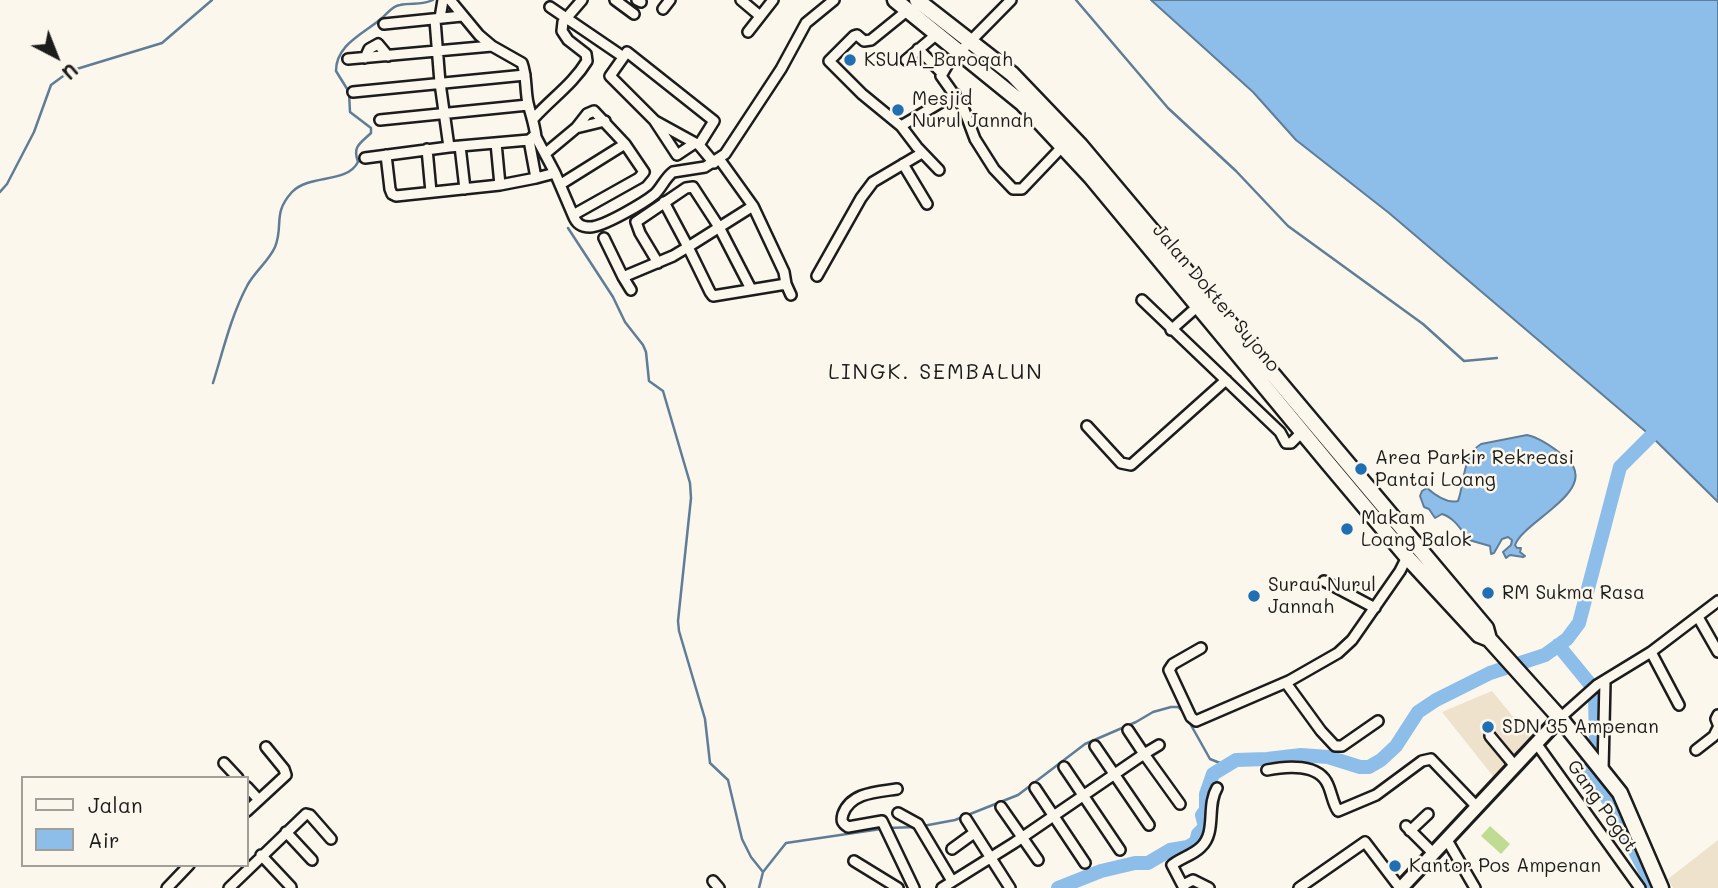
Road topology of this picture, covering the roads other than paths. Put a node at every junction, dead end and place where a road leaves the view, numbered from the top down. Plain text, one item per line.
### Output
1 (443, 0) edge
2 (450, 0) edge
3 (582, 0) edge
4 (616, 0) edge
5 (670, 0) edge
6 (741, 0) edge
7 (774, 0) edge
8 (834, 0) edge
9 (895, 0) edge
10 (1011, 0) edge
11 (913, 5) edge
12 (550, 7) dead end
13 (663, 9) dead end
14 (634, 14) dead end
15 (462, 16) junction
16 (760, 16) junction
17 (567, 17) junction
18 (438, 19) junction
19 (384, 24) dead end
20 (748, 32) dead end
21 (937, 34) junction
22 (970, 40) junction
23 (600, 41) junction
24 (492, 46) junction
25 (918, 49) junction
26 (438, 51) junction
27 (959, 52) junction
28 (620, 54) dead end
29 (587, 58) junction
30 (348, 59) dead end
31 (906, 60) dead end
32 (942, 72) junction
33 (525, 75) junction
34 (440, 83) junction
35 (354, 92) dead end
36 (955, 94) junction
37 (528, 105) junction
38 (445, 115) junction
39 (534, 118) junction
40 (380, 120) dead end
41 (654, 120) junction
42 (901, 126) junction
43 (532, 139) junction
44 (496, 143) junction
45 (625, 144) junction
46 (697, 144) junction
47 (460, 146) junction
48 (449, 147) junction
49 (1062, 147) junction
50 (427, 149) junction
51 (545, 153) junction
52 (922, 153) junction
53 (386, 155) junction
54 (365, 158) dead end
55 (717, 162) junction
56 (903, 164) junction
57 (939, 170) dead end
58 (555, 173) junction
59 (1095, 173) junction
60 (536, 178) junction
61 (561, 184) junction
62 (500, 185) junction
63 (466, 188) junction
64 (431, 192) junction
65 (664, 202) junction
66 (927, 204) dead end
67 (753, 206) junction
68 (573, 215) junction
69 (719, 227) junction
70 (604, 238) dead end
71 (688, 247) junction
72 (658, 263) junction
73 (817, 276) dead end
74 (623, 277) junction
75 (786, 284) junction
76 (751, 289) junction
77 (631, 290) dead end
78 (791, 295) dead end
79 (1142, 300) dead end
80 (1198, 306) junction
81 (1171, 330) junction
82 (1226, 380) junction
83 (1087, 426) dead end
84 (1302, 432) junction
85 (1333, 458) junction
86 (1407, 557) junction
87 (1324, 581) dead end
88 (1718, 601) edge
89 (1375, 608) junction
90 (1698, 617) junction
91 (1489, 639) junction
92 (1201, 648) dead end
93 (1651, 652) junction
94 (1718, 652) edge
95 (1605, 681) junction
96 (1286, 683) junction
97 (1679, 705) dead end
98 (1718, 715) edge
99 (1560, 718) junction
100 (1377, 721) dead end
101 (1718, 726) edge
102 (1128, 730) dead end
103 (1490, 736) dead end
104 (1536, 743) junction
105 (1159, 745) dead end
106 (1095, 746) dead end
107 (266, 747) dead end
108 (1696, 750) dead end
109 (1144, 754) junction
110 (1595, 760) junction
111 (225, 763) dead end
112 (1515, 766) junction
113 (1064, 767) dead end
114 (1267, 770) dead end
115 (1114, 775) junction
116 (236, 776) edge
117 (248, 788) edge
118 (1217, 788) dead end
119 (897, 789) dead end
120 (1035, 789) dead end
121 (1083, 795) junction
122 (259, 800) junction
123 (1180, 804) dead end
124 (1001, 807) dead end
125 (1477, 807) junction
126 (248, 810) edge
127 (898, 813) dead end
128 (1428, 814) dead end
129 (1053, 816) junction
130 (966, 819) dead end
131 (1149, 825) dead end
132 (286, 832) junction
133 (974, 834) junction
134 (1022, 837) junction
135 (331, 839) dead end
136 (1447, 840) junction
137 (952, 849) dead end
138 (1121, 850) dead end
139 (1433, 853) junction
140 (261, 855) junction
141 (990, 857) junction
142 (312, 860) dead end
143 (1038, 860) dead end
144 (854, 861) dead end
145 (1084, 863) dead end
146 (187, 867) edge
147 (952, 881) junction
148 (291, 887) edge
149 (1184, 887) edge
150 (167, 888) edge
151 (229, 888) edge
152 (898, 888) edge
153 (914, 888) edge
154 (942, 888) edge
155 (1010, 888) edge
156 (1209, 888) edge
157 (1299, 888) edge
158 (1400, 888) edge
159 (1475, 888) edge
160 (1640, 888) edge
161 (1661, 888) edge

1 - 18 street
2 - 15 street
3 - 17 street
4 - 14 street
5 - 13 street
6 - 16 street
7 - 16 street
8 - 55 street
9 - 11 highway, Jalan Dokter Sujono
10 - 22 street
11 - 21 highway, Jalan Dokter Sujono
11 - 22 highway, Jalan Dokter Sujono
11 - 42 street
12 - 17 street
15 - 18 street
15 - 24 street
16 - 20 street
17 - 23 street
17 - 29 street
18 - 19 street
18 - 26 street
21 - 25 street
21 - 27 highway, Jalan Dokter Sujono
22 - 27 street
22 - 59 highway, Jalan Dokter Sujono
23 - 28 street
23 - 29 street
24 - 26 street
24 - 33 street
25 - 31 street
25 - 32 street
26 - 30 street
26 - 34 street
27 - 32 street
27 - 49 highway, Jalan Dokter Sujono
29 - 39 street
32 - 36 street
33 - 34 street
33 - 37 street
34 - 35 street
34 - 38 street
36 - 42 street
36 - 49 street
37 - 38 street
37 - 39 street
38 - 40 street
38 - 48 street
39 - 43 street
41 - 46 street
41 - 46 street
41 - 46 street
42 - 52 street
43 - 44 street
43 - 51 street
43 - 60 street
44 - 47 street
44 - 62 street
45 - 51 street
45 - 61 street
45 - 68 street
46 - 55 street
47 - 48 street
47 - 63 street
48 - 50 street
49 - 59 highway, Jalan Dokter Sujono
50 - 53 street
50 - 64 street
51 - 58 street
52 - 56 street
52 - 57 street
53 - 54 street
53 - 64 street
55 - 67 street
55 - 68 street
56 - 66 street
56 - 73 street
58 - 60 street
58 - 61 street
59 - 80 highway, Jalan Dokter Sujono
59 - 85 highway, Jalan Dokter Sujono
60 - 62 street
61 - 68 street
62 - 63 street
63 - 64 street
65 - 69 street
65 - 71 street
65 - 72 street
67 - 69 street
67 - 75 street
69 - 71 street
69 - 76 street
70 - 74 street
71 - 72 street
71 - 76 street
72 - 74 street
74 - 77 street
75 - 76 street
75 - 78 street
79 - 81 street
80 - 81 street
80 - 84 highway, Jalan Dokter Sujono
81 - 82 street
82 - 83 street
82 - 84 street
84 - 85 highway, Jalan Dokter Sujono
85 - 86 highway, Jalan Dokter Sujono
85 - 91 highway, Jalan Dokter Sujono
86 - 89 street
86 - 91 highway, Jalan Dokter Sujono
87 - 89 street
88 - 90 street
89 - 96 street
90 - 93 street
90 - 94 street
91 - 99 highway, Jalan Dokter Sujono
92 - 96 street
93 - 95 street
93 - 97 street
95 - 99 street
95 - 110 street
96 - 100 street
98 - 101 street
99 - 104 main road
99 - 110 highway, Jalan Dokter Sujono
101 - 108 street
102 - 109 street
103 - 112 street
104 - 112 main road
104 - 160 street, Gang Pogot
105 - 109 street
106 - 115 street
107 - 122 street
109 - 115 street
109 - 123 street
110 - 161 highway, Jalan Dokter Sujono
111 - 116 street
112 - 125 main road
113 - 121 street
114 - 125 street
115 - 121 street
115 - 131 street
117 - 122 street
118 - 149 street
119 - 153 street
120 - 129 street
121 - 129 street
121 - 138 street
122 - 126 street
124 - 134 street
125 - 136 main road
127 - 147 street
128 - 139 street
129 - 134 street
129 - 145 street
130 - 133 street
132 - 135 street
132 - 140 street
132 - 142 street
133 - 137 street
133 - 141 street
134 - 141 street
134 - 143 street
136 - 139 main road
136 - 159 street
139 - 158 main road
140 - 148 street
140 - 151 street
141 - 147 street
141 - 155 street
144 - 152 street
146 - 150 street
147 - 154 street
149 - 156 street
157 - 158 street

